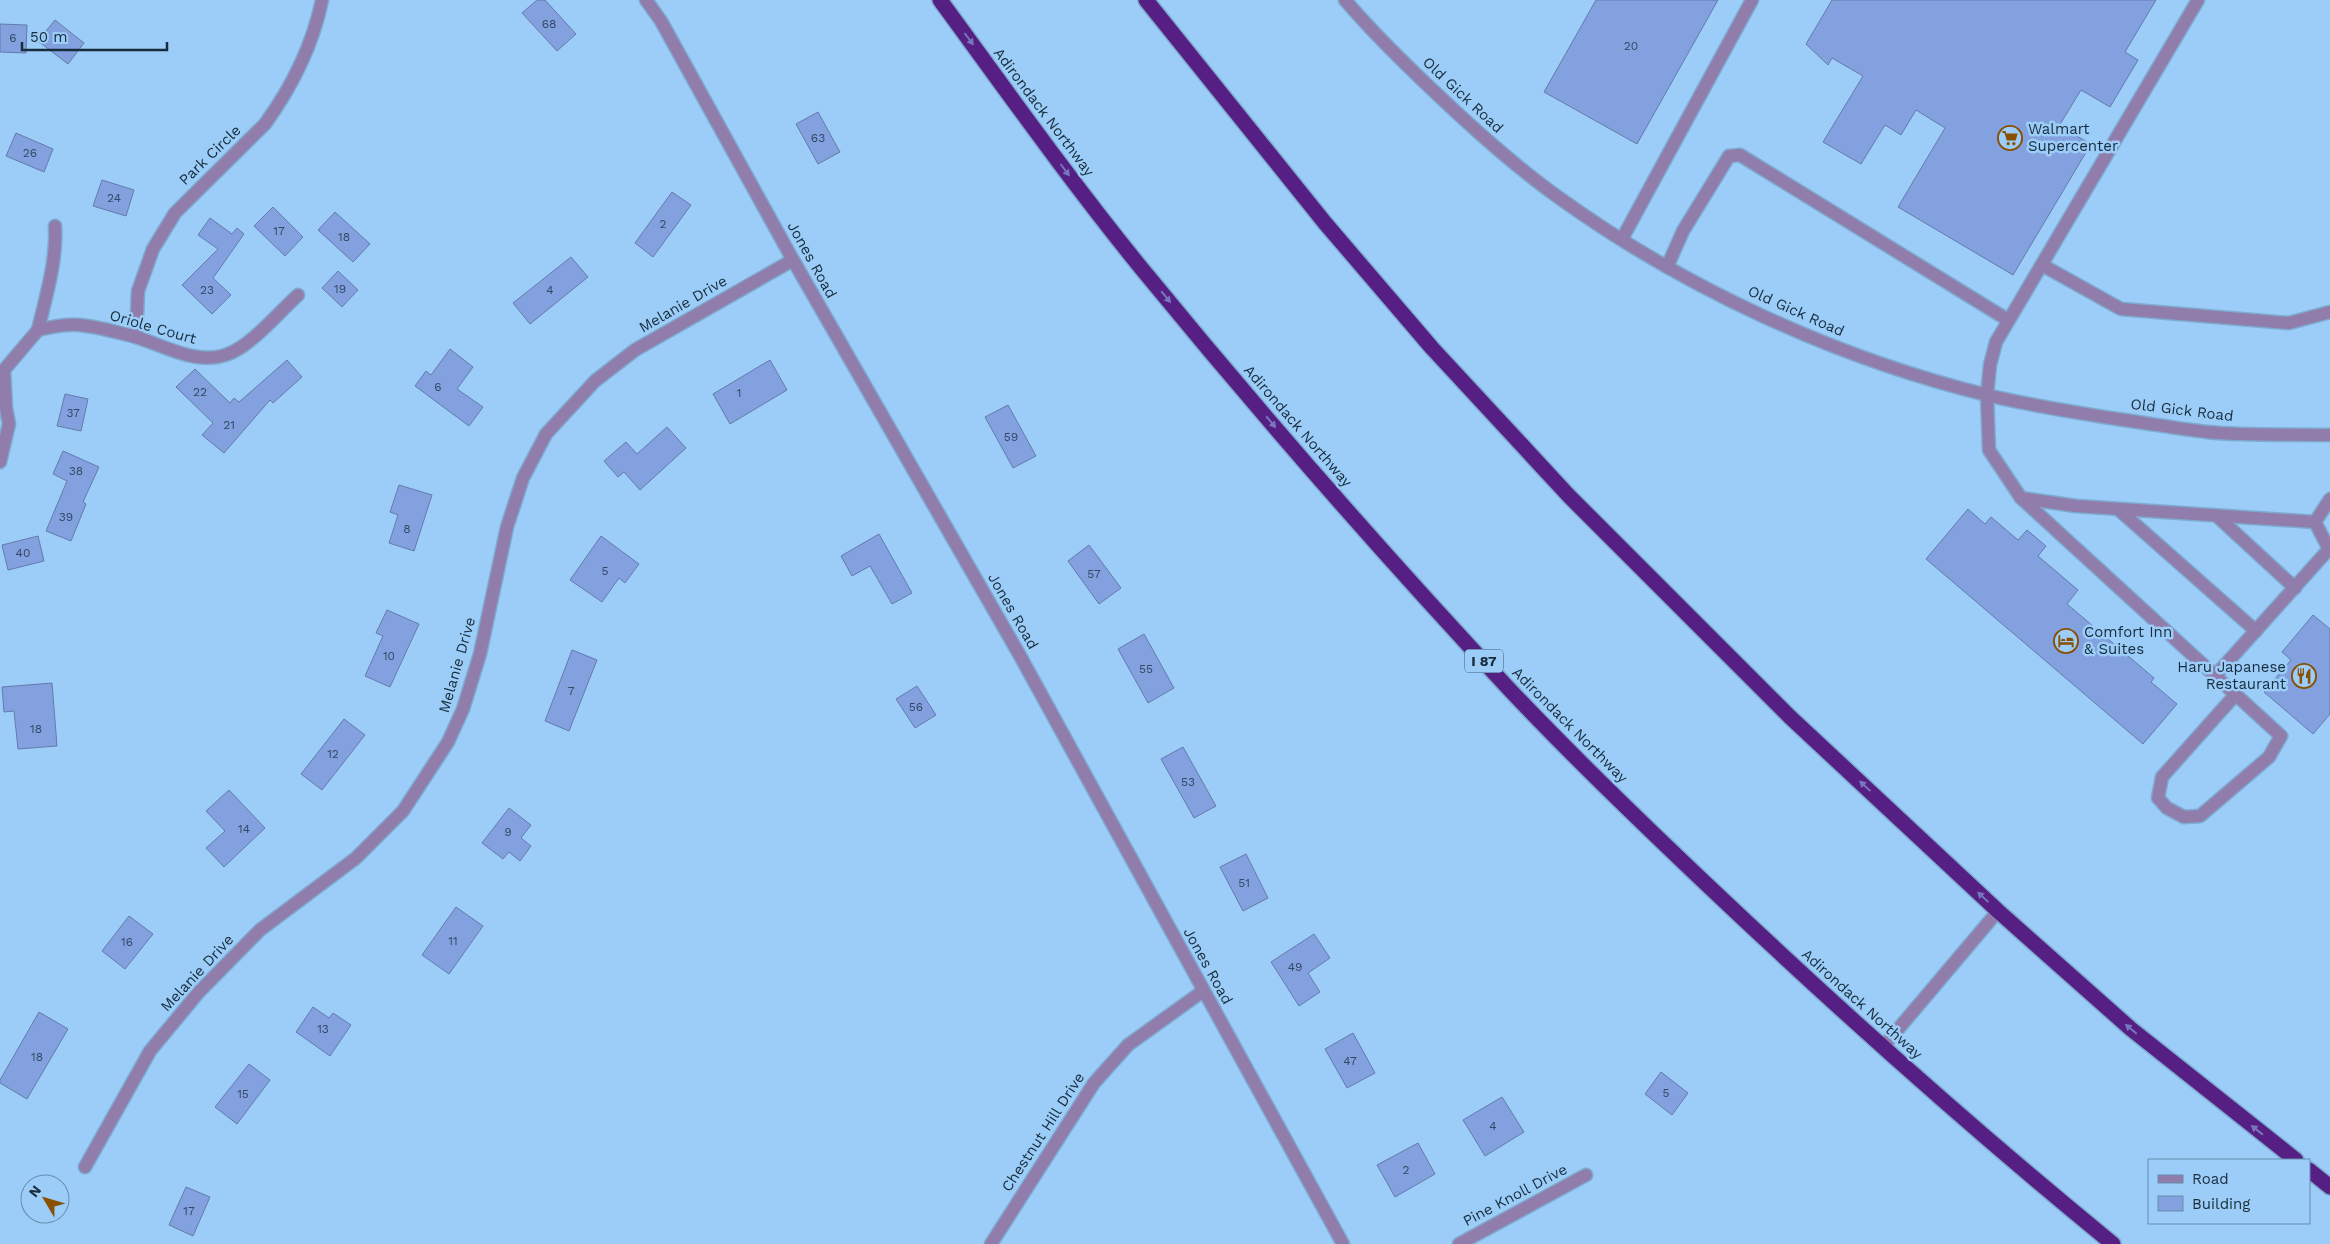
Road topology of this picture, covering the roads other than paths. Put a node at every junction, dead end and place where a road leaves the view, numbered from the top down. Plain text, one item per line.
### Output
1 (322, 0) edge
2 (940, 0) edge
3 (1146, 0) edge
4 (1752, 0) edge
5 (2198, 0) edge
6 (1351, 2) edge
7 (649, 3) edge
8 (55, 226) dead end
9 (1622, 239) junction
10 (793, 260) junction
11 (2042, 265) junction
12 (1667, 267) junction
13 (298, 295) dead end
14 (2330, 312) edge
15 (2008, 320) junction
16 (38, 330) junction
17 (136, 337) junction
18 (2, 370) edge
19 (1987, 395) junction
20 (2330, 435) edge
21 (0, 462) edge
22 (2021, 498) junction
23 (2330, 499) edge
24 (2119, 510) junction
25 (2218, 517) junction
26 (2314, 522) junction
27 (2295, 588) junction
28 (2256, 631) junction
29 (2215, 676) junction
30 (2236, 694) junction
31 (1998, 911) junction
32 (1203, 990) junction
33 (1883, 1047) junction
34 (2295, 1159) edge
35 (85, 1167) dead end
36 (2310, 1171) edge
37 (1586, 1175) dead end
38 (2330, 1186) edge
39 (990, 1244) edge
40 (1343, 1244) edge
41 (1459, 1244) edge
42 (2113, 1244) edge

1 - 17 street, Park Circle
2 -> 33 highway, Adirondack Northway / I 87
31 -> 3 highway
4 - 9 street
5 - 11 street
6 - 9 street, Old Gick Road
7 - 10 street, Jones Road
8 - 16 street
9 - 12 street, Old Gick Road
10 - 32 street, Jones Road
10 - 35 street, Melanie Drive
11 - 14 street
11 - 15 street
12 - 15 street
12 - 19 street, Old Gick Road
13 - 17 street, Oriole Court
15 - 19 street
16 - 17 street, Oriole Court
16 - 18 street
18 - 21 street
19 - 20 street, Old Gick Road
19 - 22 street
22 - 24 street
22 - 29 street
23 - 26 street
24 - 25 street
24 - 28 street
25 - 26 street
25 - 27 street
26 - 27 street
27 - 28 street
28 - 29 street
29 - 30 street
30 - 30 street
31 - 33 street
34 -> 31 highway
32 - 39 street, Chestnut Hill Drive
32 - 40 street, Jones Road
33 - 42 highway, Adirondack Northway / I 87
36 - 38 highway
37 - 41 street, Pine Knoll Drive

